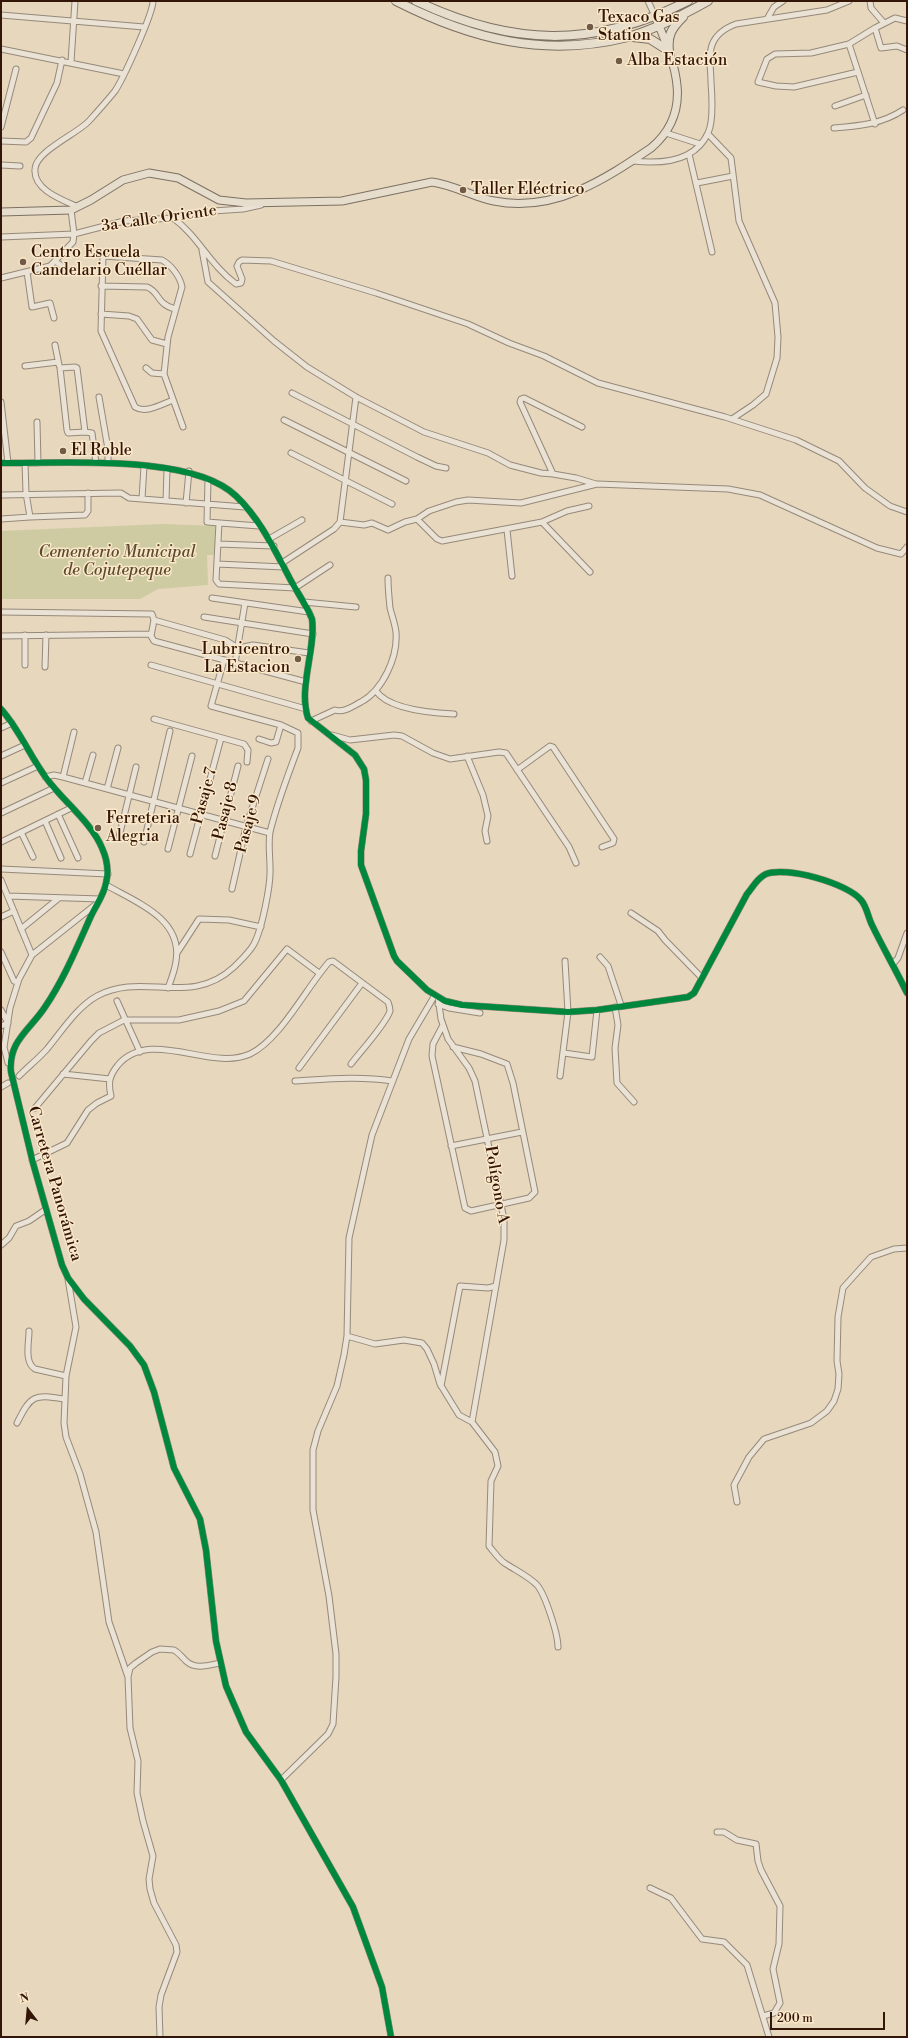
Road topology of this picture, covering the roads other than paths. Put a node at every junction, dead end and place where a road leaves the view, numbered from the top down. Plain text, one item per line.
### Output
1 (75, 1) edge
2 (153, 1) edge
3 (396, 1) edge
4 (416, 1) edge
5 (648, 1) edge
6 (688, 1) edge
7 (708, 1) edge
8 (783, 1) edge
9 (849, 1) edge
10 (870, 1) edge
11 (691, 10) junction
12 (1, 15) edge
13 (656, 16) junction
14 (767, 19) junction
15 (74, 21) junction
16 (907, 21) edge
17 (884, 23) junction
18 (659, 26) junction
19 (144, 28) junction
20 (875, 28) junction
21 (628, 37) junction
22 (849, 44) junction
23 (1, 49) edge
24 (907, 50) edge
25 (669, 51) junction
26 (62, 60) junction
27 (71, 62) junction
28 (16, 69) dead end
29 (858, 72) junction
30 (124, 74) junction
31 (866, 95) junction
32 (835, 106) dead end
33 (904, 110) dead end
34 (875, 124) junction
35 (1, 127) edge
36 (834, 128) dead end
37 (666, 133) junction
38 (708, 134) junction
39 (1, 141) edge
40 (700, 144) junction
41 (689, 154) junction
42 (633, 161) junction
43 (1, 165) edge
44 (20, 166) dead end
45 (734, 176) junction
46 (697, 183) junction
47 (270, 202) junction
48 (78, 207) junction
49 (71, 210) junction
50 (1, 212) edge
51 (173, 218) junction
52 (74, 234) junction
53 (1, 237) edge
54 (202, 250) junction
55 (712, 252) dead end
56 (55, 261) junction
57 (27, 272) junction
58 (101, 272) junction
59 (1, 278) edge
60 (101, 286) junction
61 (175, 309) junction
62 (101, 314) junction
63 (54, 318) dead end
64 (167, 344) junction
65 (56, 345) dead end
66 (58, 362) junction
67 (25, 366) dead end
68 (60, 368) junction
69 (146, 368) dead end
70 (164, 374) junction
71 (292, 393) dead end
72 (99, 397) dead end
73 (356, 397) junction
74 (173, 400) junction
75 (1, 402) edge
76 (732, 419) junction
77 (284, 420) dead end
78 (37, 422) dead end
79 (353, 425) junction
80 (182, 427) dead end
81 (582, 427) dead end
82 (85, 432) junction
83 (291, 453) dead end
84 (350, 454) junction
85 (108, 462) junction
86 (8, 463) junction
87 (25, 463) junction
88 (38, 463) junction
89 (96, 463) junction
90 (1, 464) edge
91 (144, 466) junction
92 (446, 468) dead end
93 (167, 469) junction
94 (189, 471) junction
95 (553, 474) junction
96 (208, 479) junction
97 (346, 480) junction
98 (406, 481) dead end
99 (597, 484) junction
100 (26, 493) junction
101 (88, 493) junction
102 (1, 495) edge
103 (142, 499) junction
104 (166, 501) junction
105 (186, 502) junction
106 (207, 504) junction
107 (392, 504) dead end
108 (589, 506) dead end
109 (245, 507) junction
110 (907, 512) edge
111 (29, 517) junction
112 (1, 519) edge
113 (418, 519) junction
114 (302, 520) dead end
115 (340, 522) junction
116 (542, 522) junction
117 (219, 523) junction
118 (260, 526) junction
119 (506, 530) junction
120 (269, 539) junction
121 (218, 544) junction
122 (274, 546) junction
123 (907, 547) edge
124 (217, 564) junction
125 (283, 565) junction
126 (330, 565) dead end
127 (590, 572) dead end
128 (512, 576) dead end
129 (388, 578) dead end
130 (295, 588) junction
131 (212, 598) dead end
132 (304, 602) junction
133 (245, 603) junction
134 (356, 607) dead end
135 (1, 612) edge
136 (309, 612) junction
137 (204, 617) dead end
138 (154, 620) junction
139 (242, 623) junction
140 (151, 634) junction
141 (313, 634) junction
142 (25, 635) junction
143 (46, 635) junction
144 (1, 636) edge
145 (238, 648) junction
146 (309, 653) junction
147 (224, 660) junction
148 (235, 663) junction
149 (25, 665) dead end
150 (151, 665) dead end
151 (45, 667) dead end
152 (306, 682) junction
153 (216, 684) junction
154 (376, 691) junction
155 (1, 709) edge
156 (306, 709) junction
157 (454, 714) dead end
158 (154, 719) dead end
159 (311, 721) junction
160 (12, 723) junction
161 (281, 725) junction
162 (1, 728) edge
163 (170, 730) dead end
164 (74, 732) dead end
165 (329, 734) junction
166 (221, 738) junction
167 (259, 739) dead end
168 (25, 745) junction
169 (118, 748) dead end
170 (93, 754) dead end
171 (1, 756) edge
172 (192, 756) dead end
173 (467, 756) junction
174 (268, 759) dead end
175 (247, 762) dead end
176 (38, 766) junction
177 (238, 766) dead end
178 (136, 767) dead end
179 (517, 770) junction
180 (45, 777) junction
181 (63, 778) junction
182 (1, 783) edge
183 (85, 783) junction
184 (54, 788) junction
185 (108, 789) junction
186 (129, 795) junction
187 (154, 801) junction
188 (72, 808) junction
189 (178, 808) junction
190 (1, 813) edge
191 (58, 814) junction
192 (200, 814) junction
193 (224, 820) junction
194 (46, 821) junction
195 (246, 827) junction
196 (21, 832) junction
197 (270, 832) junction
198 (118, 836) dead end
199 (487, 841) dead end
200 (1, 842) edge
201 (144, 842) dead end
202 (602, 847) dead end
203 (168, 849) dead end
204 (190, 854) dead end
205 (215, 856) dead end
206 (33, 857) dead end
207 (61, 858) dead end
208 (78, 858) dead end
209 (576, 863) dead end
210 (1, 869) edge
211 (108, 874) junction
212 (1, 880) edge
213 (106, 885) junction
214 (232, 889) dead end
215 (8, 896) junction
216 (59, 898) junction
217 (100, 899) junction
218 (96, 905) junction
219 (14, 911) junction
220 (631, 913) dead end
221 (1, 917) edge
222 (261, 927) junction
223 (21, 929) junction
224 (907, 933) edge
225 (1, 952) edge
226 (177, 954) junction
227 (32, 955) junction
228 (600, 957) dead end
229 (565, 961) dead end
230 (893, 964) junction
231 (319, 973) junction
232 (702, 978) junction
233 (18, 982) junction
234 (362, 983) junction
235 (168, 988) junction
236 (907, 993) edge
237 (437, 996) junction
238 (117, 1002) dead end
239 (438, 1004) junction
240 (621, 1005) junction
241 (615, 1007) junction
242 (1, 1010) edge
243 (597, 1010) junction
244 (568, 1012) junction
245 (480, 1013) dead end
246 (124, 1020) junction
247 (8, 1023) junction
248 (443, 1025) junction
249 (1, 1026) edge
250 (453, 1047) junction
251 (140, 1052) junction
252 (564, 1054) junction
253 (351, 1064) dead end
254 (299, 1068) dead end
255 (11, 1072) junction
256 (63, 1074) junction
257 (19, 1076) dead end
258 (560, 1076) dead end
259 (110, 1079) junction
260 (296, 1080) dead end
261 (392, 1081) junction
262 (8, 1083) dead end
263 (1, 1087) edge
264 (634, 1102) dead end
265 (35, 1108) dead end
266 (522, 1132) junction
267 (488, 1140) junction
268 (451, 1146) junction
269 (32, 1160) junction
270 (501, 1204) junction
271 (46, 1210) junction
272 (1, 1245) edge
273 (907, 1248) edge
274 (68, 1278) junction
275 (496, 1286) junction
276 (29, 1331) dead end
277 (347, 1336) junction
278 (66, 1376) junction
279 (441, 1386) junction
280 (64, 1399) junction
281 (17, 1422) dead end
282 (472, 1422) junction
283 (736, 1502) dead end
284 (558, 1647) dead end
285 (220, 1662) junction
286 (128, 1677) junction
287 (281, 1780) junction
288 (717, 1832) dead end
289 (650, 1888) dead end
290 (763, 2016) junction
291 (160, 2037) edge
292 (391, 2037) edge
293 (769, 2037) edge

1 - 15 street
2 - 19 street
3 - 21 highway
4 - 13 highway
5 - 13 street
6 - 13 highway
7 - 11 highway
8 - 14 street
9 - 14 street
10 - 17 street
11 - 18 highway
11 - 25 highway
12 - 15 street
13 - 18 main road
14 - 38 street
15 - 19 street
15 - 27 street
16 - 17 street
17 - 20 street
18 - 21 highway
18 - 25 main road
19 - 30 street
20 - 22 street
20 - 24 street
21 - 25 highway
22 - 29 street
22 - 29 street
23 - 26 street
25 - 37 main road
26 - 27 street
26 - 39 street
27 - 30 street
28 - 35 street
29 - 31 street
30 - 48 street
31 - 32 street
31 - 34 street
33 - 34 street
34 - 36 street
37 - 40 street
37 - 42 main road
38 - 40 street
38 - 45 street
40 - 41 street
41 - 42 street
41 - 46 street
42 - 47 main road
43 - 44 street
45 - 46 street
45 - 76 street
46 - 55 street
47 - 48 main road
47 - 51 street, 3a Calle Oriente
48 - 49 main road
49 - 50 main road
49 - 52 street
51 - 52 street, 3a Calle Oriente
51 - 54 street
52 - 53 street, 3a Calle Oriente
52 - 56 street
54 - 73 street
54 - 76 street
56 - 57 street
56 - 58 street
57 - 59 street
57 - 63 street
58 - 60 street
58 - 61 street
60 - 61 street
60 - 62 street
61 - 64 street
62 - 64 street
62 - 74 street
64 - 70 street
65 - 66 street
66 - 67 street
66 - 68 street
68 - 82 street
68 - 82 street
69 - 70 street
70 - 74 street
71 - 79 street
72 - 85 street
73 - 79 street
73 - 95 street
74 - 80 street
75 - 86 street
76 - 110 street
77 - 84 street
78 - 88 street
79 - 84 street
79 - 92 street
81 - 95 street
82 - 89 street
83 - 97 street
84 - 97 street
84 - 98 street
85 - 89 street
85 - 91 street
86 - 87 street
86 - 90 street
87 - 88 street
87 - 100 street
88 - 89 street
91 - 93 street
91 - 103 street
93 - 94 street
93 - 104 street
94 - 96 street
94 - 105 street
95 - 99 street
96 - 106 street
96 - 109 street
97 - 107 street
97 - 115 street
99 - 113 street
99 - 123 street
100 - 101 street
100 - 102 street
100 - 111 street
101 - 103 street
101 - 111 street
103 - 104 street
104 - 105 street
105 - 106 street
106 - 109 street
106 - 117 street
108 - 116 street
109 - 118 street
111 - 112 street
113 - 115 street
113 - 119 street
114 - 120 street
115 - 125 street
116 - 119 street
116 - 127 street
117 - 118 street
117 - 121 street
118 - 120 street
119 - 128 street
120 - 122 street
121 - 122 street
121 - 124 street
122 - 125 street
124 - 125 street
124 - 130 street
125 - 130 street
126 - 130 street
129 - 154 street
130 - 132 street
131 - 133 street
132 - 134 street
132 - 136 street
133 - 136 street
133 - 139 street
135 - 138 street
136 - 141 street
137 - 139 street
138 - 140 street
138 - 145 street
139 - 141 street
139 - 145 street
140 - 143 street
140 - 147 street
141 - 146 street
142 - 143 street
142 - 144 street
142 - 149 street
143 - 151 street
145 - 146 street
145 - 148 street
146 - 152 street
147 - 148 street
147 - 153 street
148 - 152 street
150 - 153 street
152 - 156 street
153 - 156 street
153 - 161 street
154 - 157 street
154 - 159 street
155 - 160 street
156 - 159 street
158 - 166 street
159 - 165 street
160 - 162 street
160 - 168 street
161 - 167 street
161 - 197 street
163 - 187 street
164 - 181 street
165 - 173 street
165 - 237 street
166 - 175 street
166 - 192 street, Pasaje 7
168 - 171 street
168 - 176 street
169 - 185 street
170 - 183 street
172 - 189 street
173 - 179 street
173 - 199 street
174 - 195 street, Pasaje 9
176 - 180 street
176 - 182 street
177 - 193 street, Pasaje 8
178 - 186 street
179 - 202 street
179 - 209 street
180 - 181 street
180 - 184 street
181 - 183 street
183 - 185 street
184 - 188 street
184 - 190 street
185 - 186 street
186 - 187 street
186 - 198 street
187 - 189 street
187 - 201 street
188 - 191 street
188 - 211 street
189 - 192 street
189 - 203 street
191 - 194 street
191 - 208 street
192 - 193 street
192 - 204 street, Pasaje 7
193 - 195 street
193 - 205 street, Pasaje 8
194 - 196 street
194 - 207 street
195 - 197 street
195 - 214 street, Pasaje 9
196 - 200 street
196 - 206 street
197 - 222 street
210 - 211 street
211 - 213 street
212 - 215 street
213 - 217 street
213 - 226 street
215 - 216 street
215 - 219 street
216 - 217 street
216 - 223 street
217 - 218 street
218 - 227 street
218 - 255 street, Carretera Panorámica
219 - 221 street
219 - 223 street
220 - 232 street
222 - 226 street
222 - 235 street
223 - 227 street
224 - 230 street
225 - 233 street
226 - 235 street
227 - 233 street
228 - 240 street
229 - 244 street
230 - 232 street
230 - 236 street
231 - 234 street
231 - 246 street
231 - 251 street
232 - 240 street
233 - 247 street
234 - 253 street
234 - 254 street
235 - 257 street
237 - 239 street, Polígono A
237 - 244 street
237 - 261 street
238 - 246 street
239 - 245 street
239 - 248 street, Polígono A
240 - 241 street
241 - 243 street
241 - 264 street
242 - 247 street
243 - 244 street
243 - 252 street
244 - 252 street
246 - 251 street
246 - 256 street
247 - 249 street
247 - 255 street
248 - 250 street, Polígono A
248 - 268 street
250 - 266 street
250 - 267 street, Polígono A
251 - 259 street
252 - 258 street
255 - 269 street, Carretera Panorámica
256 - 259 street
256 - 265 street
259 - 269 street
260 - 261 street
261 - 277 street
262 - 263 street
266 - 267 street
266 - 270 street
267 - 268 street
267 - 270 street, Polígono A
268 - 270 street
269 - 271 street, Carretera Panorámica
270 - 275 street, Polígono A
271 - 272 street
271 - 274 street, Carretera Panorámica
273 - 283 street
274 - 278 street
274 - 285 street, Carretera Panorámica
275 - 279 street
275 - 282 street, Polígono A
276 - 278 street
277 - 279 street
277 - 287 street
278 - 280 street
279 - 282 street
280 - 281 street
280 - 286 street
282 - 284 street
285 - 286 street
285 - 287 street, Carretera Panorámica
286 - 291 street
287 - 292 street, Carretera Panorámica
288 - 290 street
289 - 290 street
290 - 293 street

